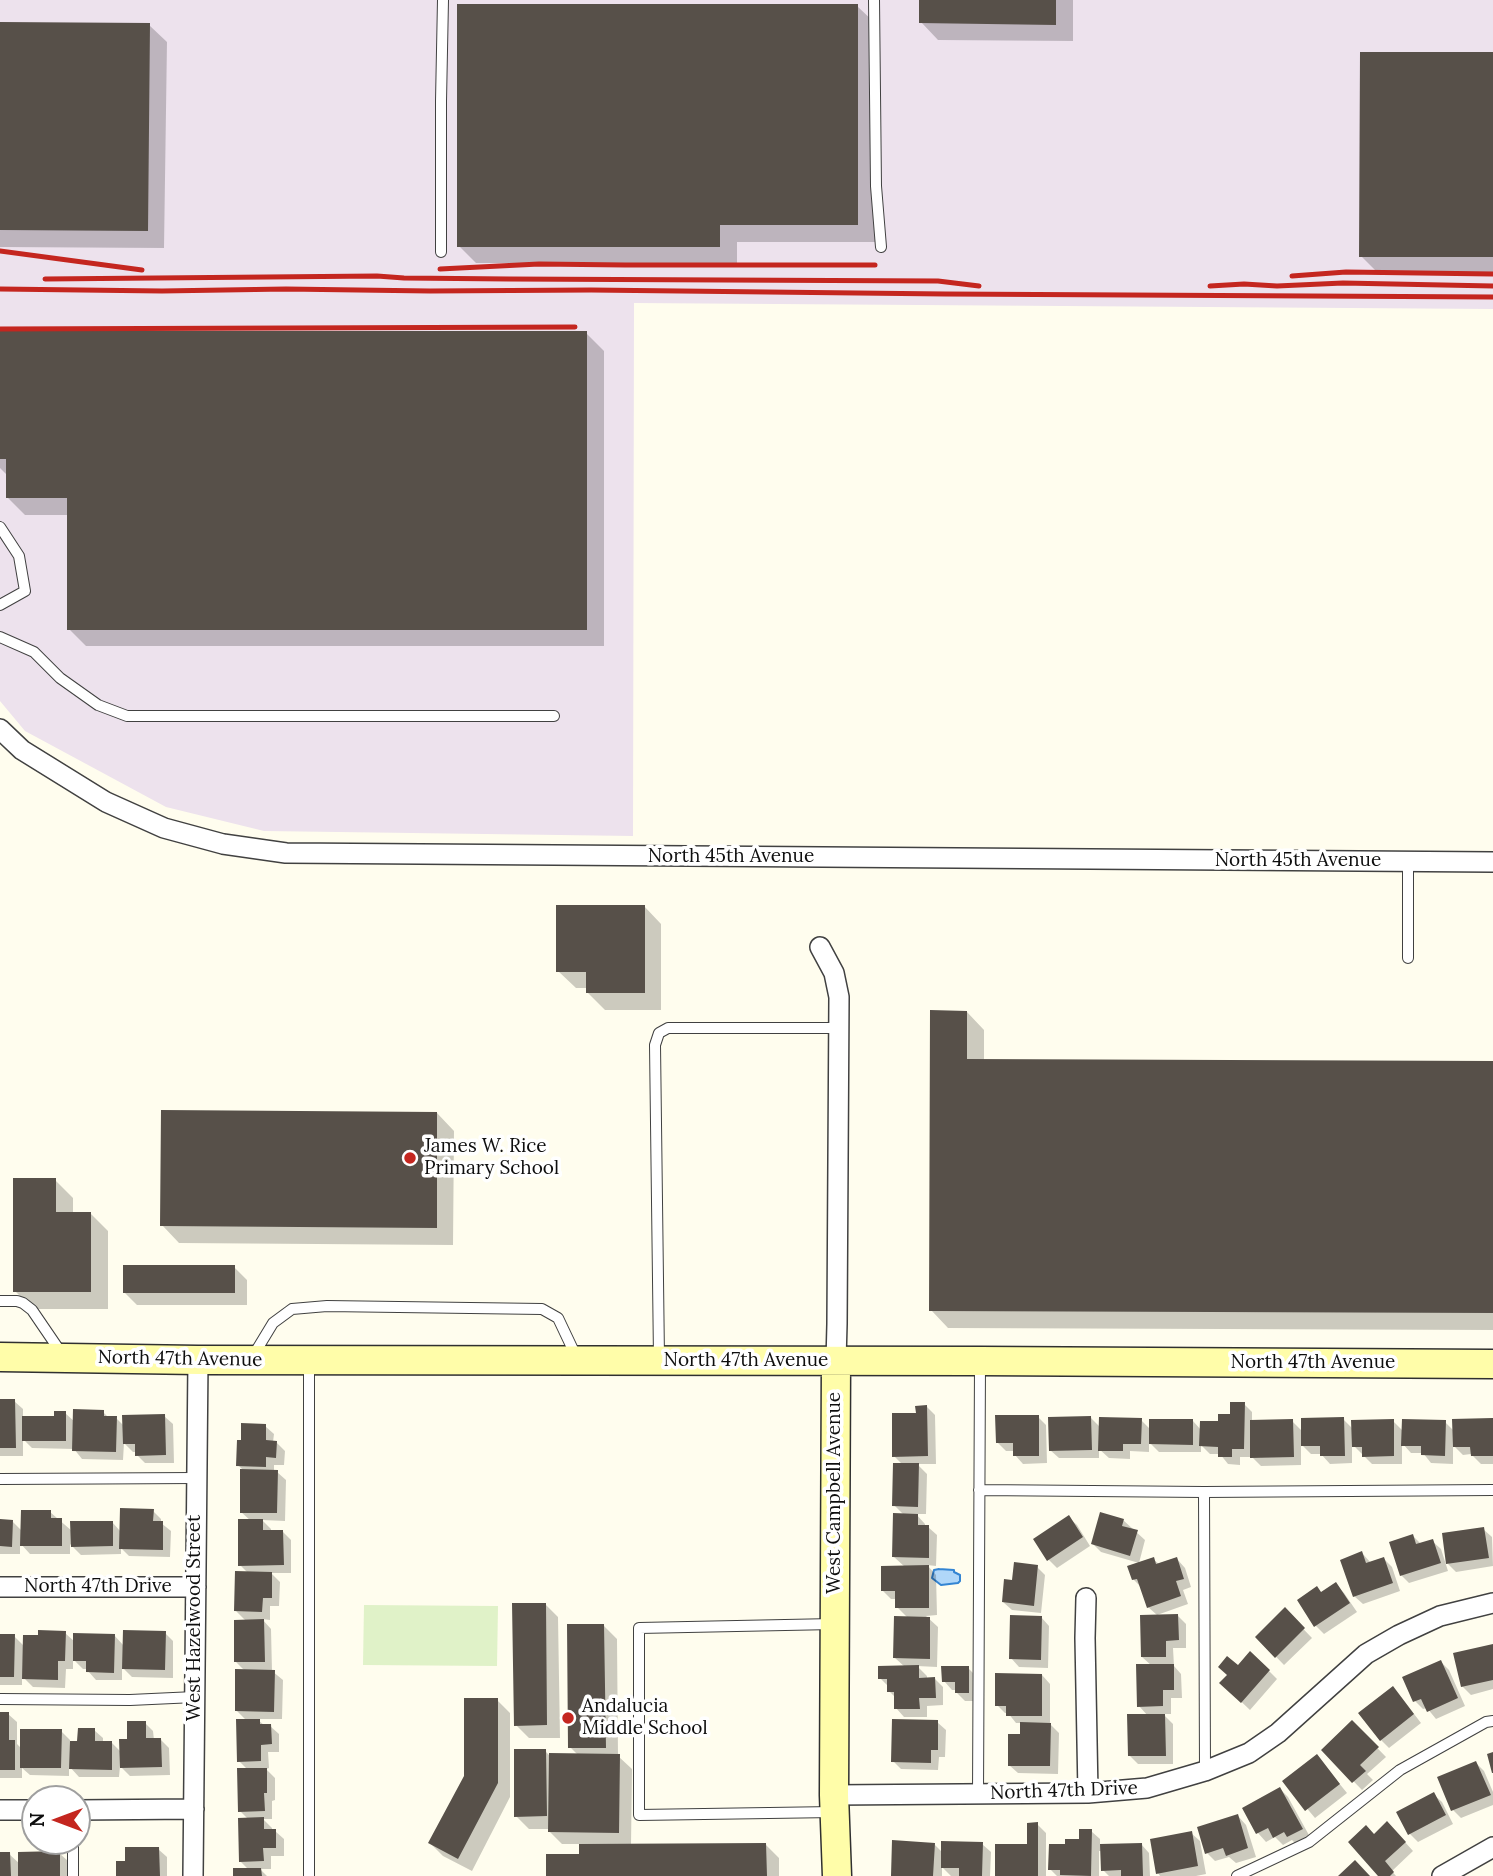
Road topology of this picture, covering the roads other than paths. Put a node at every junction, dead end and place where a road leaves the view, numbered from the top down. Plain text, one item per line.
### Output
1 (443, 0) edge
2 (874, 0) edge
3 (881, 247) dead end
4 (441, 252) dead end
5 (0, 527) edge
6 (0, 605) edge
7 (0, 637) edge
8 (554, 716) dead end
9 (0, 729) edge
10 (1408, 861) junction
11 (1493, 862) edge
12 (820, 947) dead end
13 (1408, 958) dead end
14 (839, 1028) junction
15 (0, 1301) edge
16 (0, 1357) edge
17 (65, 1358) junction
18 (198, 1360) junction
19 (251, 1360) junction
20 (309, 1360) junction
21 (579, 1360) junction
22 (659, 1361) junction
23 (836, 1361) junction
24 (980, 1361) junction
25 (1493, 1364) edge
26 (197, 1478) junction
27 (0, 1479) edge
28 (979, 1490) junction
29 (1493, 1490) edge
30 (1204, 1492) junction
31 (0, 1587) edge
32 (196, 1587) junction
33 (1086, 1598) dead end
34 (1493, 1603) edge
35 (834, 1624) junction
36 (195, 1697) junction
37 (0, 1699) edge
38 (1493, 1721) edge
39 (1205, 1771) junction
40 (1088, 1793) junction
41 (978, 1794) junction
42 (834, 1804) junction
43 (194, 1809) junction
44 (0, 1810) edge
45 (21, 1810) edge
46 (91, 1810) edge
47 (1493, 1847) edge
48 (73, 1855) edge
49 (73, 1876) edge
50 (193, 1876) edge
51 (309, 1876) edge
52 (837, 1876) edge
53 (1237, 1876) edge
54 (1442, 1876) edge

1 - 4 lane
2 - 3 lane
5 - 6 lane
7 - 8 lane
9 - 10 street, North 45th Avenue
10 - 11 street, North 45th Avenue
10 - 13 lane
12 - 14 street, West Campbell Avenue
14 - 22 lane
14 - 23 street, West Campbell Avenue
15 - 17 lane
16 - 17 street, North 47th Avenue
17 - 18 street, North 47th Avenue
18 - 19 street, North 47th Avenue
18 - 26 street, West Hazelwood Street
19 - 20 street, North 47th Avenue
19 - 21 lane
20 - 21 street, North 47th Avenue
20 - 51 lane
21 - 22 street, North 47th Avenue
22 - 23 street, North 47th Avenue
23 - 24 street, North 47th Avenue
23 - 35 street, West Campbell Avenue
24 - 25 street, North 47th Avenue
24 - 28 lane
26 - 27 lane
26 - 32 street, West Hazelwood Street
28 - 30 lane
28 - 41 lane
29 - 30 lane
30 - 39 lane
31 - 32 street, North 47th Drive
32 - 36 street, West Hazelwood Street
33 - 40 street
34 - 39 street, North 47th Drive
35 - 42 street, West Campbell Avenue
35 - 42 lane
36 - 37 lane
36 - 43 street, West Hazelwood Street
38 - 53 lane
39 - 40 street, North 47th Drive
40 - 41 street, North 47th Drive
41 - 42 street, North 47th Drive
42 - 52 street, West Campbell Avenue
43 - 46 street
43 - 50 street, West Hazelwood Street
44 - 45 street
47 - 54 street
48 - 49 lane

